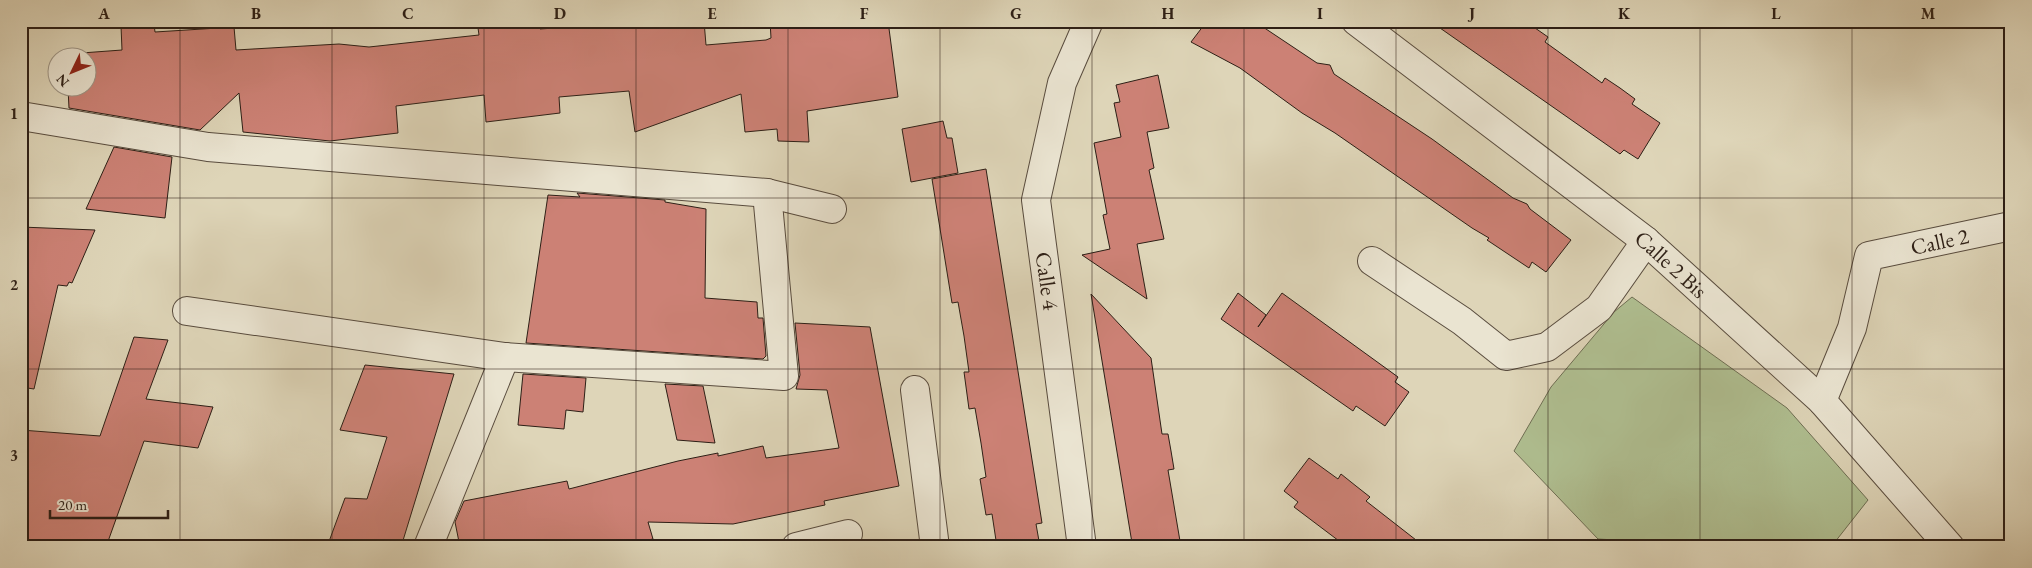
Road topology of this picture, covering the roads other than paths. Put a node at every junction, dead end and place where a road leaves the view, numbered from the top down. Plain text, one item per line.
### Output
1 (1089, 21) edge
2 (1356, 21) edge
3 (21, 116) edge
4 (767, 192) junction
5 (832, 209) dead end
6 (2011, 226) edge
7 (1646, 242) junction
8 (1372, 261) dead end
9 (187, 312) dead end
10 (505, 357) junction
11 (915, 390) dead end
12 (1822, 401) junction
13 (848, 534) dead end
14 (428, 547) edge
15 (796, 547) edge
16 (935, 547) edge
17 (1082, 547) edge
18 (1950, 547) edge

1 - 17 street, Calle 4
2 - 7 street, Calle 2 Bis
3 - 4 street
4 - 5 street
4 - 10 street
6 - 12 street, Calle 2
7 - 8 street
7 - 12 street, Calle 2 Bis
9 - 10 street
10 - 14 street
11 - 16 street
12 - 18 street, Calle 2 Bis
13 - 15 street

